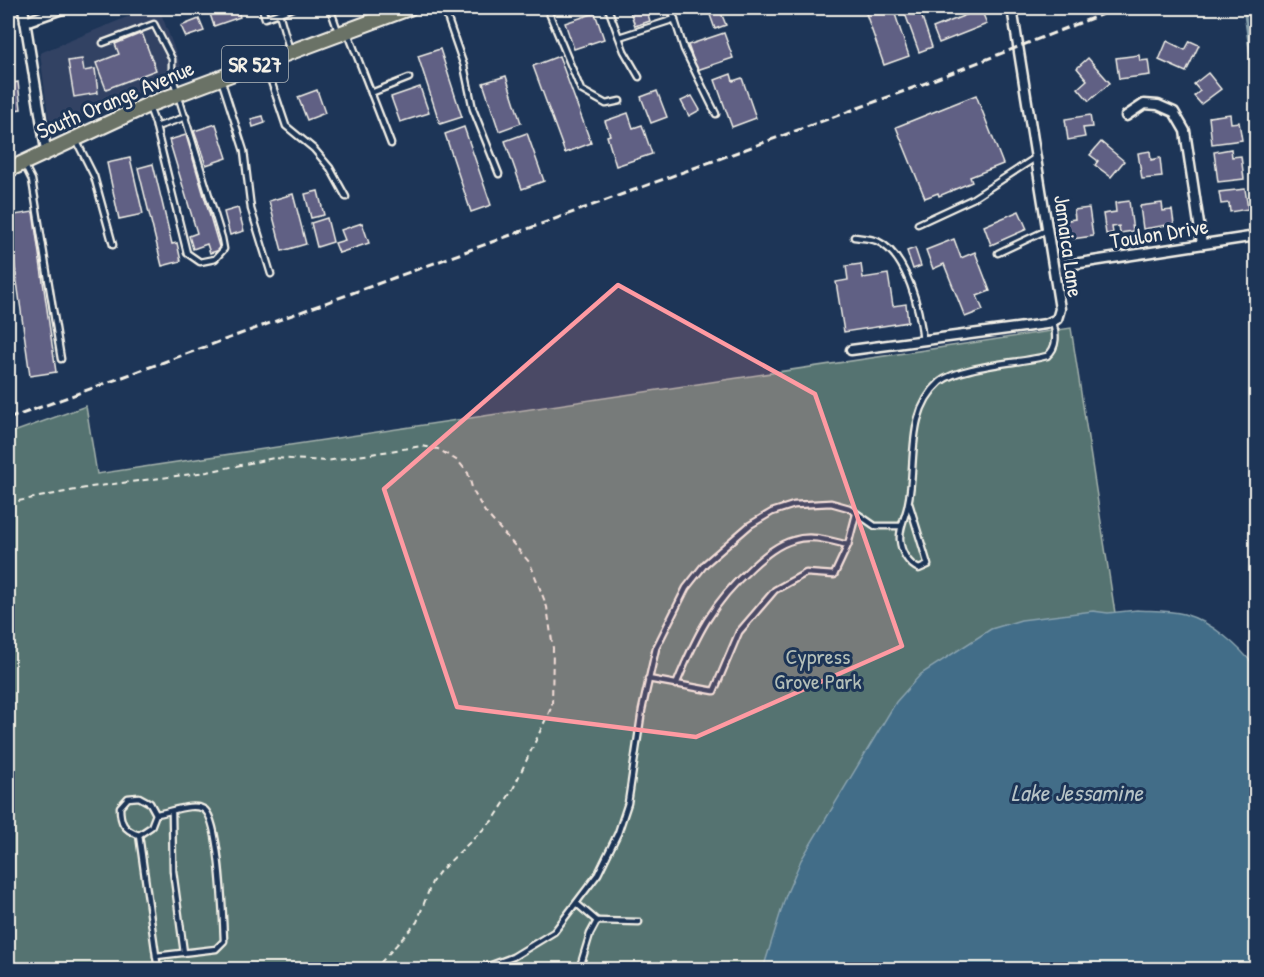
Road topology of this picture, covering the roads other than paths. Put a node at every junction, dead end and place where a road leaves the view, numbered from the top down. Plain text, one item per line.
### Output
1 (23, 8) edge
2 (65, 8) edge
3 (262, 8) edge
4 (293, 8) edge
5 (330, 8) edge
6 (410, 8) edge
7 (444, 8) edge
8 (547, 8) edge
9 (608, 8) edge
10 (671, 8) edge
11 (1012, 8) edge
12 (279, 13) junction
13 (675, 19) junction
14 (26, 22) junction
15 (343, 32) junction
16 (619, 37) junction
17 (103, 44) dead end
18 (290, 51) junction
19 (264, 60) junction
20 (221, 76) junction
21 (639, 77) dead end
22 (409, 78) dead end
23 (178, 93) junction
24 (372, 93) junction
25 (620, 101) dead end
26 (148, 105) junction
27 (716, 114) dead end
28 (1126, 116) dead end
29 (186, 117) junction
30 (156, 127) junction
31 (75, 137) junction
32 (392, 144) dead end
33 (46, 150) junction
34 (1038, 156) junction
35 (22, 162) junction
36 (8, 170) edge
37 (499, 174) dead end
38 (346, 197) dead end
39 (918, 224) dead end
40 (1049, 230) junction
41 (1257, 236) edge
42 (854, 237) dead end
43 (1202, 244) junction
44 (113, 245) dead end
45 (998, 253) dead end
46 (1067, 265) dead end
47 (271, 274) dead end
48 (1053, 321) junction
49 (923, 341) junction
50 (851, 350) dead end
51 (61, 358) dead end
52 (909, 503) junction
53 (856, 514) junction
54 (901, 526) junction
55 (848, 545) junction
56 (648, 679) junction
57 (676, 685) junction
58 (172, 813) junction
59 (156, 814) junction
60 (139, 836) junction
61 (577, 903) junction
62 (597, 921) junction
63 (639, 922) dead end
64 (184, 953) junction
65 (156, 956) junction
66 (158, 969) edge
67 (478, 969) edge
68 (579, 969) edge

1 - 14 street
2 - 14 street
3 - 12 lane
4 - 12 lane
5 - 15 lane
6 - 15 main road, South Orange Avenue / SR 527
7 - 37 lane
8 - 25 lane
9 - 16 lane
10 - 13 lane
11 - 34 street, Jamaica Lane
12 - 18 lane
13 - 16 lane
13 - 27 lane
14 - 33 street
15 - 18 main road, South Orange Avenue / SR 527
15 - 24 lane
16 - 21 lane
17 - 23 lane
18 - 19 main road, South Orange Avenue / SR 527
19 - 20 main road, South Orange Avenue / SR 527
19 - 38 lane
20 - 23 main road, South Orange Avenue / SR 527
20 - 47 lane
22 - 24 lane
23 - 26 main road, South Orange Avenue / SR 527
23 - 29 lane
24 - 32 lane
26 - 30 lane
26 - 31 main road, South Orange Avenue / SR 527
28 - 43 street
29 - 30 lane
29 - 30 lane
31 - 33 main road, South Orange Avenue / SR 527
31 - 44 lane
33 - 35 main road, South Orange Avenue / SR 527
34 - 39 lane
34 - 40 street, Jamaica Lane
35 - 36 main road, South Orange Avenue / SR 527
35 - 51 lane
40 - 45 lane
40 - 48 street, Jamaica Lane
41 - 43 street, Toulon Drive
42 - 49 lane
43 - 46 street, Toulon Drive
48 - 49 street, Jamaica Lane
48 - 52 lane
49 - 50 street, Jamaica Lane
52 - 54 lane
52 - 54 lane
53 - 54 lane
53 - 55 lane
53 - 56 lane
55 - 57 lane
55 - 57 lane
56 - 57 lane
56 - 61 lane
58 - 59 lane
58 - 64 lane
58 - 64 lane
59 - 60 lane
59 - 60 lane
60 - 65 lane
61 - 62 lane
61 - 67 lane
62 - 63 lane
62 - 68 lane
64 - 65 lane
65 - 66 lane

